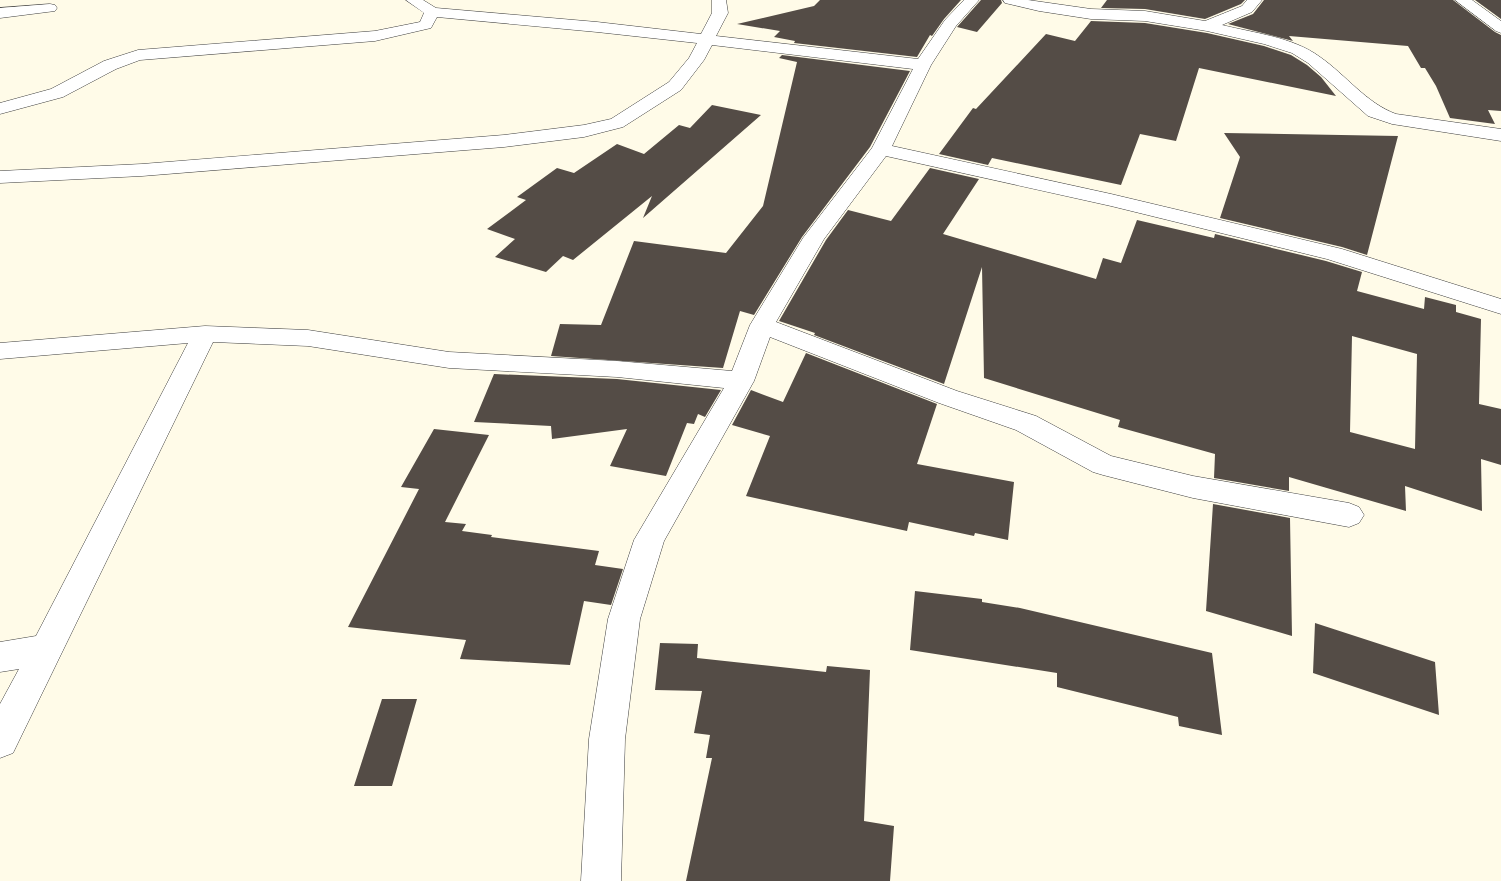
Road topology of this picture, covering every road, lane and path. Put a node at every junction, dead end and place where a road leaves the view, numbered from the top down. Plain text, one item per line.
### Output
1 (413, 0) edge
2 (719, 0) edge
3 (972, 0) edge
4 (1010, 0) edge
5 (1255, 0) edge
6 (1462, 0) edge
7 (1045, 3) edge
8 (50, 8) dead end
9 (432, 12) junction
10 (0, 13) edge
11 (1207, 26) junction
12 (1501, 28) edge
13 (706, 40) junction
14 (923, 65) junction
15 (0, 110) edge
16 (1501, 135) edge
17 (881, 149) junction
18 (0, 177) edge
19 (1501, 307) edge
20 (762, 325) junction
21 (206, 334) junction
22 (0, 352) edge
23 (741, 380) junction
24 (1349, 514) dead end
25 (46, 649) junction
26 (0, 657) edge
27 (0, 741) edge
28 (601, 881) edge

1 - 9 street
2 - 13 street
3 - 14 street
4 - 7 street
5 - 11 street
6 - 12 street
7 - 11 street
8 - 10 street
9 - 13 street
9 - 15 street
11 - 16 street
13 - 14 street
13 - 18 street
14 - 17 street
17 - 19 street
17 - 20 street
20 - 23 street
20 - 24 street
21 - 22 street
21 - 23 street
21 - 25 street
23 - 28 street
25 - 26 street
25 - 27 street

